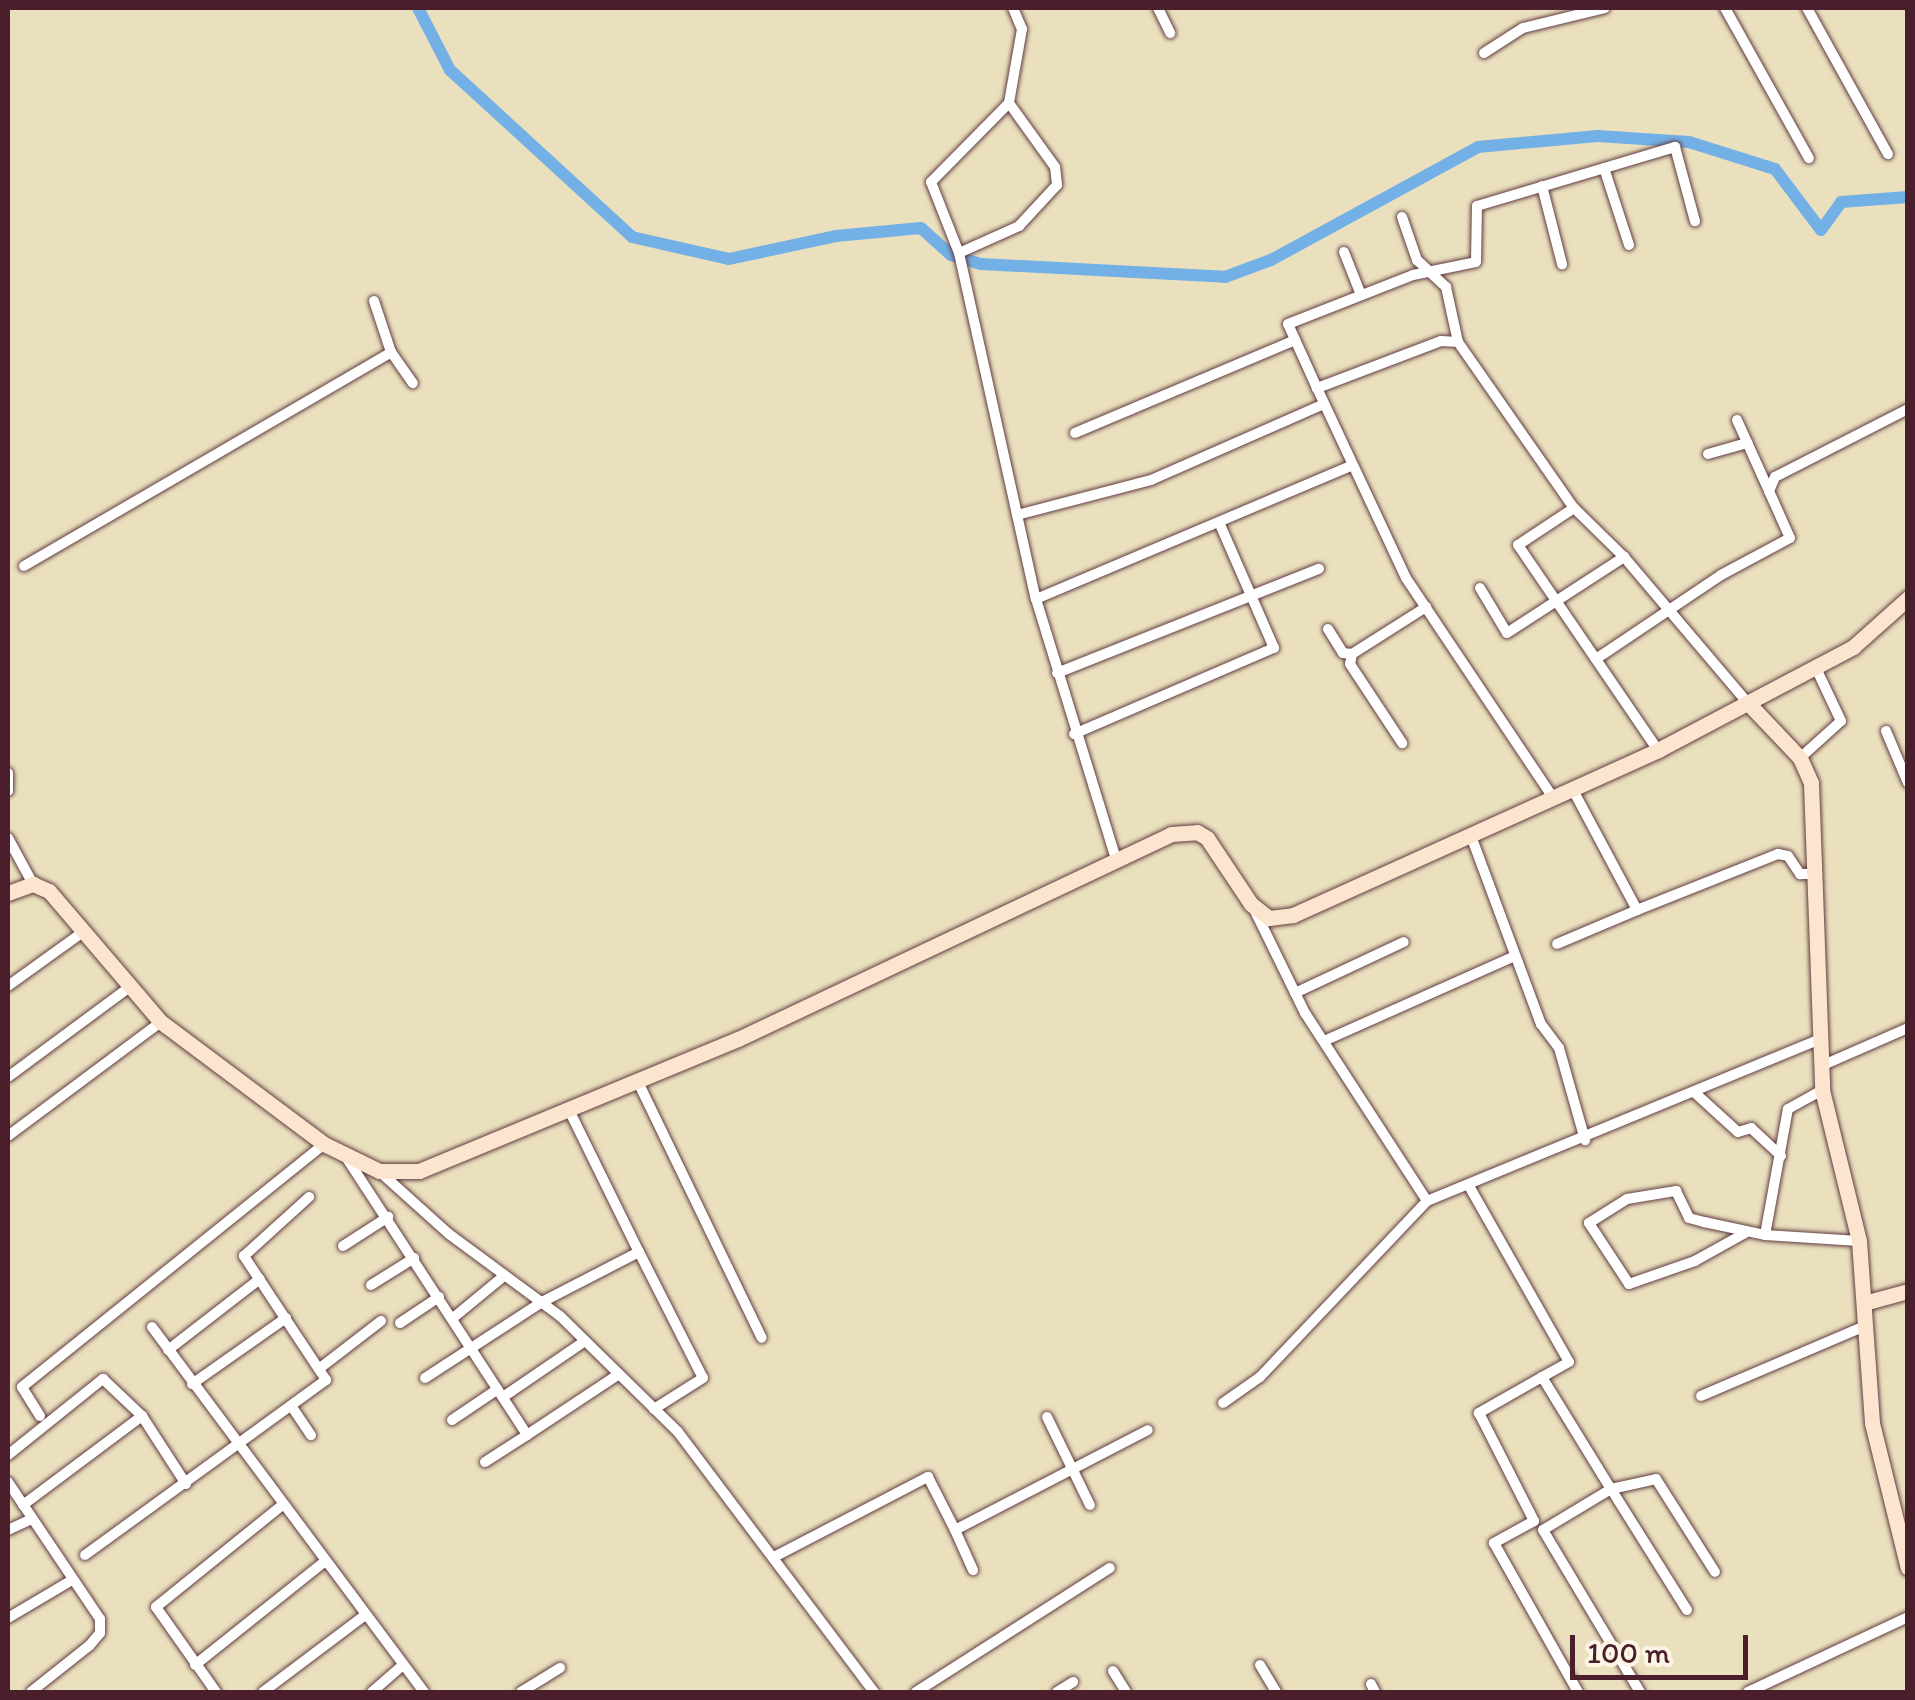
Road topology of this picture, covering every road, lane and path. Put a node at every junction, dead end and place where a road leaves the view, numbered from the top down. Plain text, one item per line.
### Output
1 (1014, 8) edge
2 (1158, 8) edge
3 (1604, 8) edge
4 (1726, 8) edge
5 (1807, 8) edge
6 (1170, 33) dead end
7 (1484, 53) dead end
8 (1010, 103) junction
9 (1888, 154) dead end
10 (1809, 158) dead end
11 (1604, 168) junction
12 (1542, 186) junction
13 (1402, 217) dead end
14 (1695, 221) dead end
15 (1629, 245) dead end
16 (1344, 252) dead end
17 (959, 253) junction
18 (1562, 264) dead end
19 (1430, 274) junction
20 (1361, 295) junction
21 (374, 300) dead end
22 (1295, 340) junction
23 (1458, 342) junction
24 (391, 352) junction
25 (413, 383) dead end
26 (1317, 388) junction
27 (1324, 404) junction
28 (1908, 409) edge
29 (1737, 420) dead end
30 (1075, 434) dead end
31 (1748, 444) junction
32 (1708, 454) dead end
33 (1351, 466) junction
34 (1769, 492) junction
35 (1574, 508) junction
36 (1017, 515) junction
37 (1219, 522) junction
38 (1624, 557) junction
39 (24, 566) dead end
40 (1319, 569) dead end
41 (1480, 588) dead end
42 (1251, 595) junction
43 (1908, 598) edge
44 (1036, 599) junction
45 (1557, 602) junction
46 (1426, 607) junction
47 (1669, 610) junction
48 (1328, 629) dead end
49 (1352, 654) junction
50 (1596, 659) junction
51 (1815, 666) junction
52 (1057, 674) junction
53 (1748, 702) junction
54 (1886, 731) dead end
55 (1074, 734) junction
56 (1402, 743) dead end
57 (1658, 750) junction
58 (1800, 758) junction
59 (8, 774) edge
60 (1908, 783) edge
61 (8, 790) edge
62 (1573, 790) junction
63 (1554, 799) junction
64 (1471, 836) junction
65 (8, 838) edge
66 (1116, 859) junction
67 (1817, 874) junction
68 (33, 884) junction
69 (8, 894) edge
70 (1251, 904) junction
71 (1637, 910) junction
72 (80, 934) junction
73 (1404, 942) dead end
74 (1557, 944) dead end
75 (1515, 956) junction
76 (8, 986) edge
77 (127, 988) junction
78 (1295, 993) junction
79 (160, 1022) junction
80 (1908, 1028) edge
81 (1821, 1039) junction
82 (1324, 1040) junction
83 (1821, 1066) junction
84 (8, 1077) edge
85 (638, 1082) junction
86 (1822, 1090) junction
87 (1694, 1092) junction
88 (569, 1110) junction
89 (8, 1136) edge
90 (1584, 1140) junction
91 (324, 1144) junction
92 (1781, 1156) junction
93 (345, 1157) junction
94 (379, 1171) junction
95 (1469, 1186) junction
96 (309, 1197) dead end
97 (1427, 1201) junction
98 (388, 1217) junction
99 (1747, 1232) junction
100 (1765, 1235) junction
101 (1859, 1241) junction
102 (343, 1246) dead end
103 (639, 1252) junction
104 (414, 1258) junction
105 (505, 1275) junction
106 (260, 1280) junction
107 (371, 1285) dead end
108 (1908, 1291) edge
109 (439, 1297) junction
110 (542, 1302) junction
111 (1864, 1303) junction
112 (286, 1318) junction
113 (452, 1318) junction
114 (380, 1321) dead end
115 (400, 1323) dead end
116 (1865, 1326) junction
117 (152, 1327) dead end
118 (762, 1338) dead end
119 (586, 1341) junction
120 (471, 1348) junction
121 (168, 1350) junction
122 (320, 1368) junction
123 (620, 1374) junction
124 (1542, 1377) junction
125 (425, 1378) dead end
126 (192, 1384) junction
127 (500, 1393) junction
128 (1701, 1396) dead end
129 (1223, 1402) dead end
130 (292, 1406) junction
131 (654, 1409) junction
132 (40, 1416) dead end
133 (142, 1416) junction
134 (1046, 1416) dead end
135 (452, 1420) dead end
136 (1148, 1430) dead end
137 (312, 1435) dead end
138 (528, 1435) junction
139 (238, 1449) junction
140 (8, 1455) edge
141 (485, 1462) dead end
142 (1072, 1470) junction
143 (8, 1482) edge
144 (186, 1484) junction
145 (1611, 1489) junction
146 (22, 1505) junction
147 (1090, 1505) dead end
148 (281, 1506) junction
149 (32, 1518) junction
150 (1534, 1521) junction
151 (8, 1530) edge
152 (955, 1530) junction
153 (1543, 1530) junction
154 (85, 1555) dead end
155 (774, 1557) junction
156 (324, 1562) junction
157 (1110, 1568) dead end
158 (1908, 1568) edge
159 (974, 1570) dead end
160 (1715, 1572) dead end
161 (72, 1580) junction
162 (1686, 1610) dead end
163 (365, 1615) junction
164 (1908, 1617) edge
165 (8, 1618) edge
166 (195, 1665) junction
167 (403, 1665) junction
168 (1260, 1665) dead end
169 (560, 1668) dead end
170 (1113, 1671) dead end
171 (1073, 1682) dead end
172 (30, 1692) edge
173 (216, 1692) edge
174 (263, 1692) edge
175 (372, 1692) edge
176 (424, 1692) edge
177 (521, 1692) edge
178 (874, 1692) edge
179 (916, 1692) edge
180 (1057, 1692) edge
181 (1126, 1692) edge
182 (1276, 1692) edge
183 (1578, 1692) edge
184 (1640, 1692) edge
185 (1748, 1692) edge

1 - 8 street
2 - 6 street
3 - 7 street
4 - 10 street
5 - 9 street
8 - 17 street
8 - 17 street
11 - 12 street
11 - 14 street
11 - 15 street
12 - 18 street
12 - 19 street
13 - 19 street
16 - 20 street
17 - 36 street
19 - 20 street
19 - 23 street
20 - 22 street
21 - 24 street
22 - 26 street
22 - 30 street
23 - 26 street
23 - 35 street
24 - 25 street
24 - 39 street
26 - 27 street
27 - 33 street
27 - 36 street
28 - 34 street
29 - 31 street
31 - 32 street
31 - 34 street
33 - 37 street
33 - 46 street
34 - 47 street
35 - 38 street
35 - 45 street
36 - 44 street
37 - 42 street
37 - 44 street
38 - 45 street
38 - 47 street
40 - 42 street
41 - 45 street
42 - 52 street
42 - 55 street
43 - 51 main road
44 - 52 street
45 - 50 street
46 - 49 street
46 - 63 street
47 - 50 street
47 - 53 street
48 - 49 street
49 - 56 street
50 - 57 street
51 - 53 main road
51 - 58 street
52 - 55 street
53 - 57 main road
53 - 58 main road
54 - 60 street
55 - 66 street
57 - 62 main road
58 - 67 main road
59 - 61 street
62 - 63 main road
62 - 71 street
63 - 64 main road
64 - 70 main road
64 - 75 street
65 - 68 street
66 - 70 main road
66 - 85 main road
67 - 71 street
67 - 81 main road
68 - 69 main road
68 - 72 main road
70 - 78 street
71 - 74 street
72 - 76 street
72 - 77 main road
73 - 78 street
75 - 82 street
75 - 90 street
77 - 79 main road
77 - 84 street
78 - 82 street
79 - 89 street
79 - 91 main road
80 - 83 street
81 - 83 main road
81 - 87 street
82 - 97 street
83 - 86 main road
85 - 88 main road
85 - 118 street
86 - 92 street
86 - 101 main road
87 - 90 street
87 - 92 street
88 - 94 main road
88 - 103 street
90 - 95 street
91 - 93 main road
91 - 132 street
92 - 100 street
93 - 94 main road
93 - 98 street
94 - 105 street
95 - 97 street
95 - 124 street
96 - 106 street
97 - 129 street
98 - 102 street
98 - 104 street
99 - 99 street
99 - 100 street
100 - 101 street
101 - 111 main road
103 - 110 street
103 - 131 street
104 - 107 street
104 - 109 street
105 - 110 street
105 - 113 street
106 - 112 street
106 - 121 street
108 - 111 main road
109 - 113 street
109 - 115 street
110 - 119 street
110 - 120 street
111 - 116 main road
112 - 122 street
112 - 126 street
113 - 120 street
114 - 122 street
116 - 128 street
116 - 158 main road
117 - 121 street
119 - 123 street
119 - 127 street
120 - 125 street
120 - 127 street
121 - 126 street
122 - 130 street
123 - 131 street
123 - 138 street
124 - 145 street
124 - 150 street
126 - 139 street
127 - 135 street
127 - 138 street
130 - 137 street
130 - 139 street
131 - 155 street
133 - 140 street
133 - 144 street
133 - 146 street
134 - 142 street
136 - 142 street
138 - 141 street
139 - 144 street
139 - 148 street
142 - 147 street
142 - 152 street
143 - 146 street
144 - 154 street
145 - 153 street
145 - 160 street
145 - 162 street
146 - 149 street
148 - 156 street
148 - 166 street
149 - 151 street
149 - 161 street
150 - 153 street
150 - 183 street
152 - 155 street
152 - 159 street
153 - 184 street
155 - 178 street
156 - 163 street
156 - 166 street
157 - 179 street
161 - 165 street
161 - 172 street
163 - 167 street
163 - 174 street
164 - 185 street
166 - 173 street
167 - 175 street
167 - 176 street
168 - 182 street
169 - 177 street
170 - 181 street
171 - 180 street

